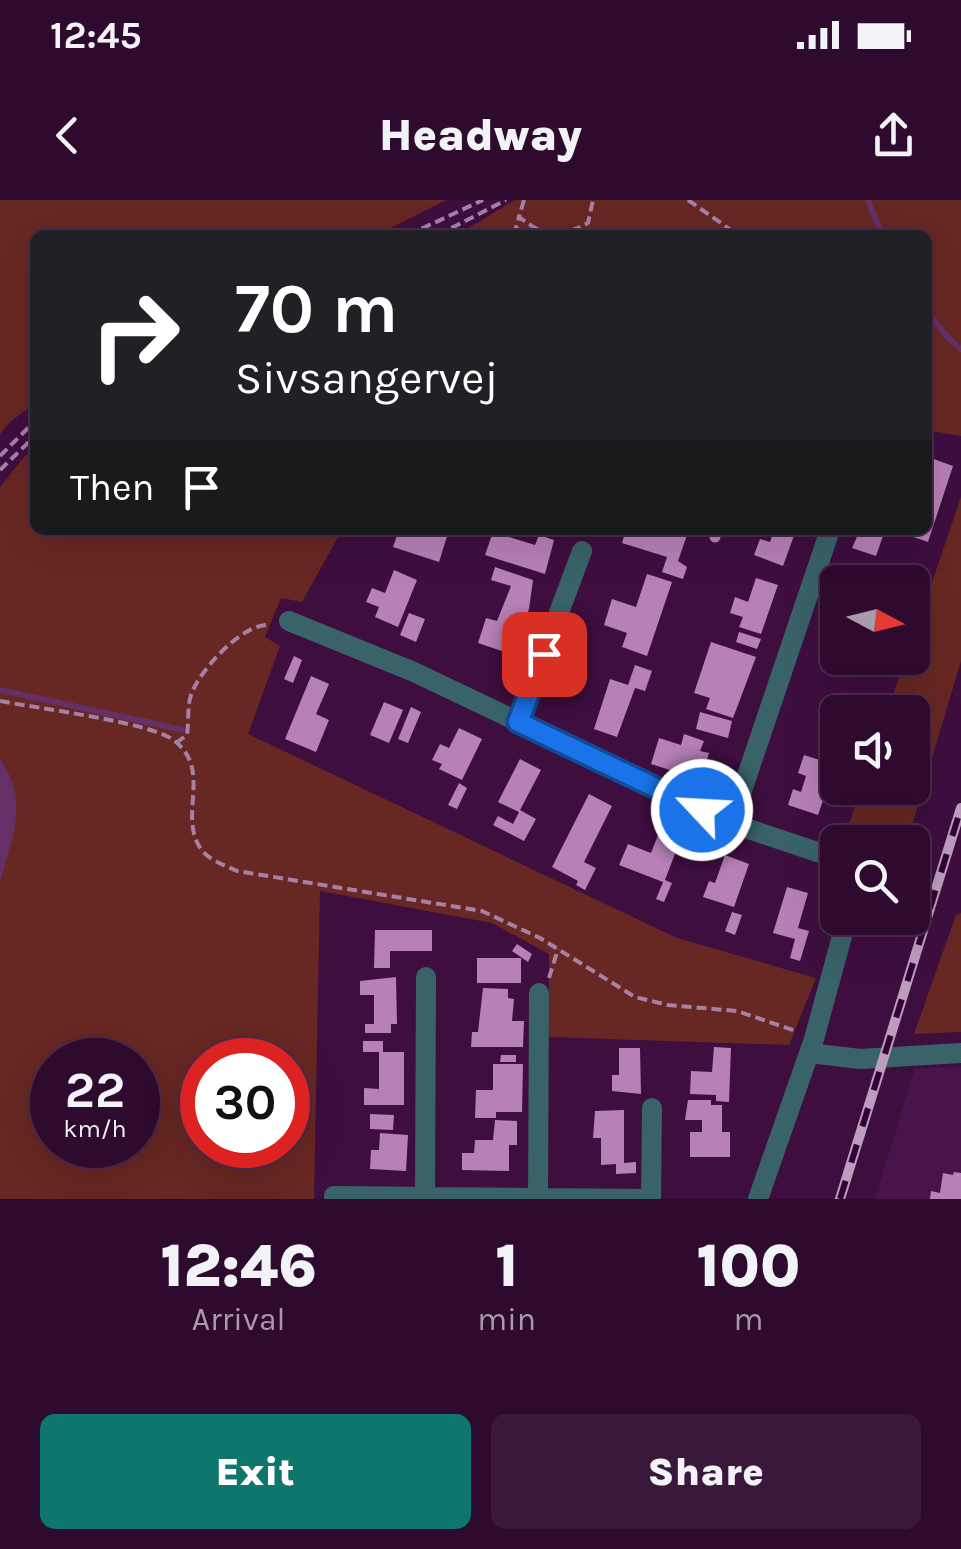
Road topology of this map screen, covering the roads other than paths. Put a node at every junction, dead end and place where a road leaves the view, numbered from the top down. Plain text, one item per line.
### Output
1 (828, 535) edge
2 (582, 551) dead end
3 (288, 621) road end
4 (518, 722) junction
5 (730, 823) junction
6 (820, 854) edge
7 (842, 935) edge
8 (426, 977) dead end
9 (539, 992) road end
10 (812, 1046) junction
11 (961, 1054) edge
12 (652, 1108) dead end
13 (346, 1197) edge
14 (425, 1197) edge
15 (465, 1198) edge
16 (538, 1198) edge
17 (583, 1199) edge
18 (650, 1199) edge
19 (758, 1199) edge

1 - 5 street
2 - 4 street
3 - 4 street
4 - 5 street
5 - 6 street
7 - 10 street
8 - 14 street
9 - 16 street
10 - 11 street
10 - 19 street
12 - 18 street
13 - 14 street
14 - 15 street
15 - 16 street
16 - 17 street
17 - 18 street

